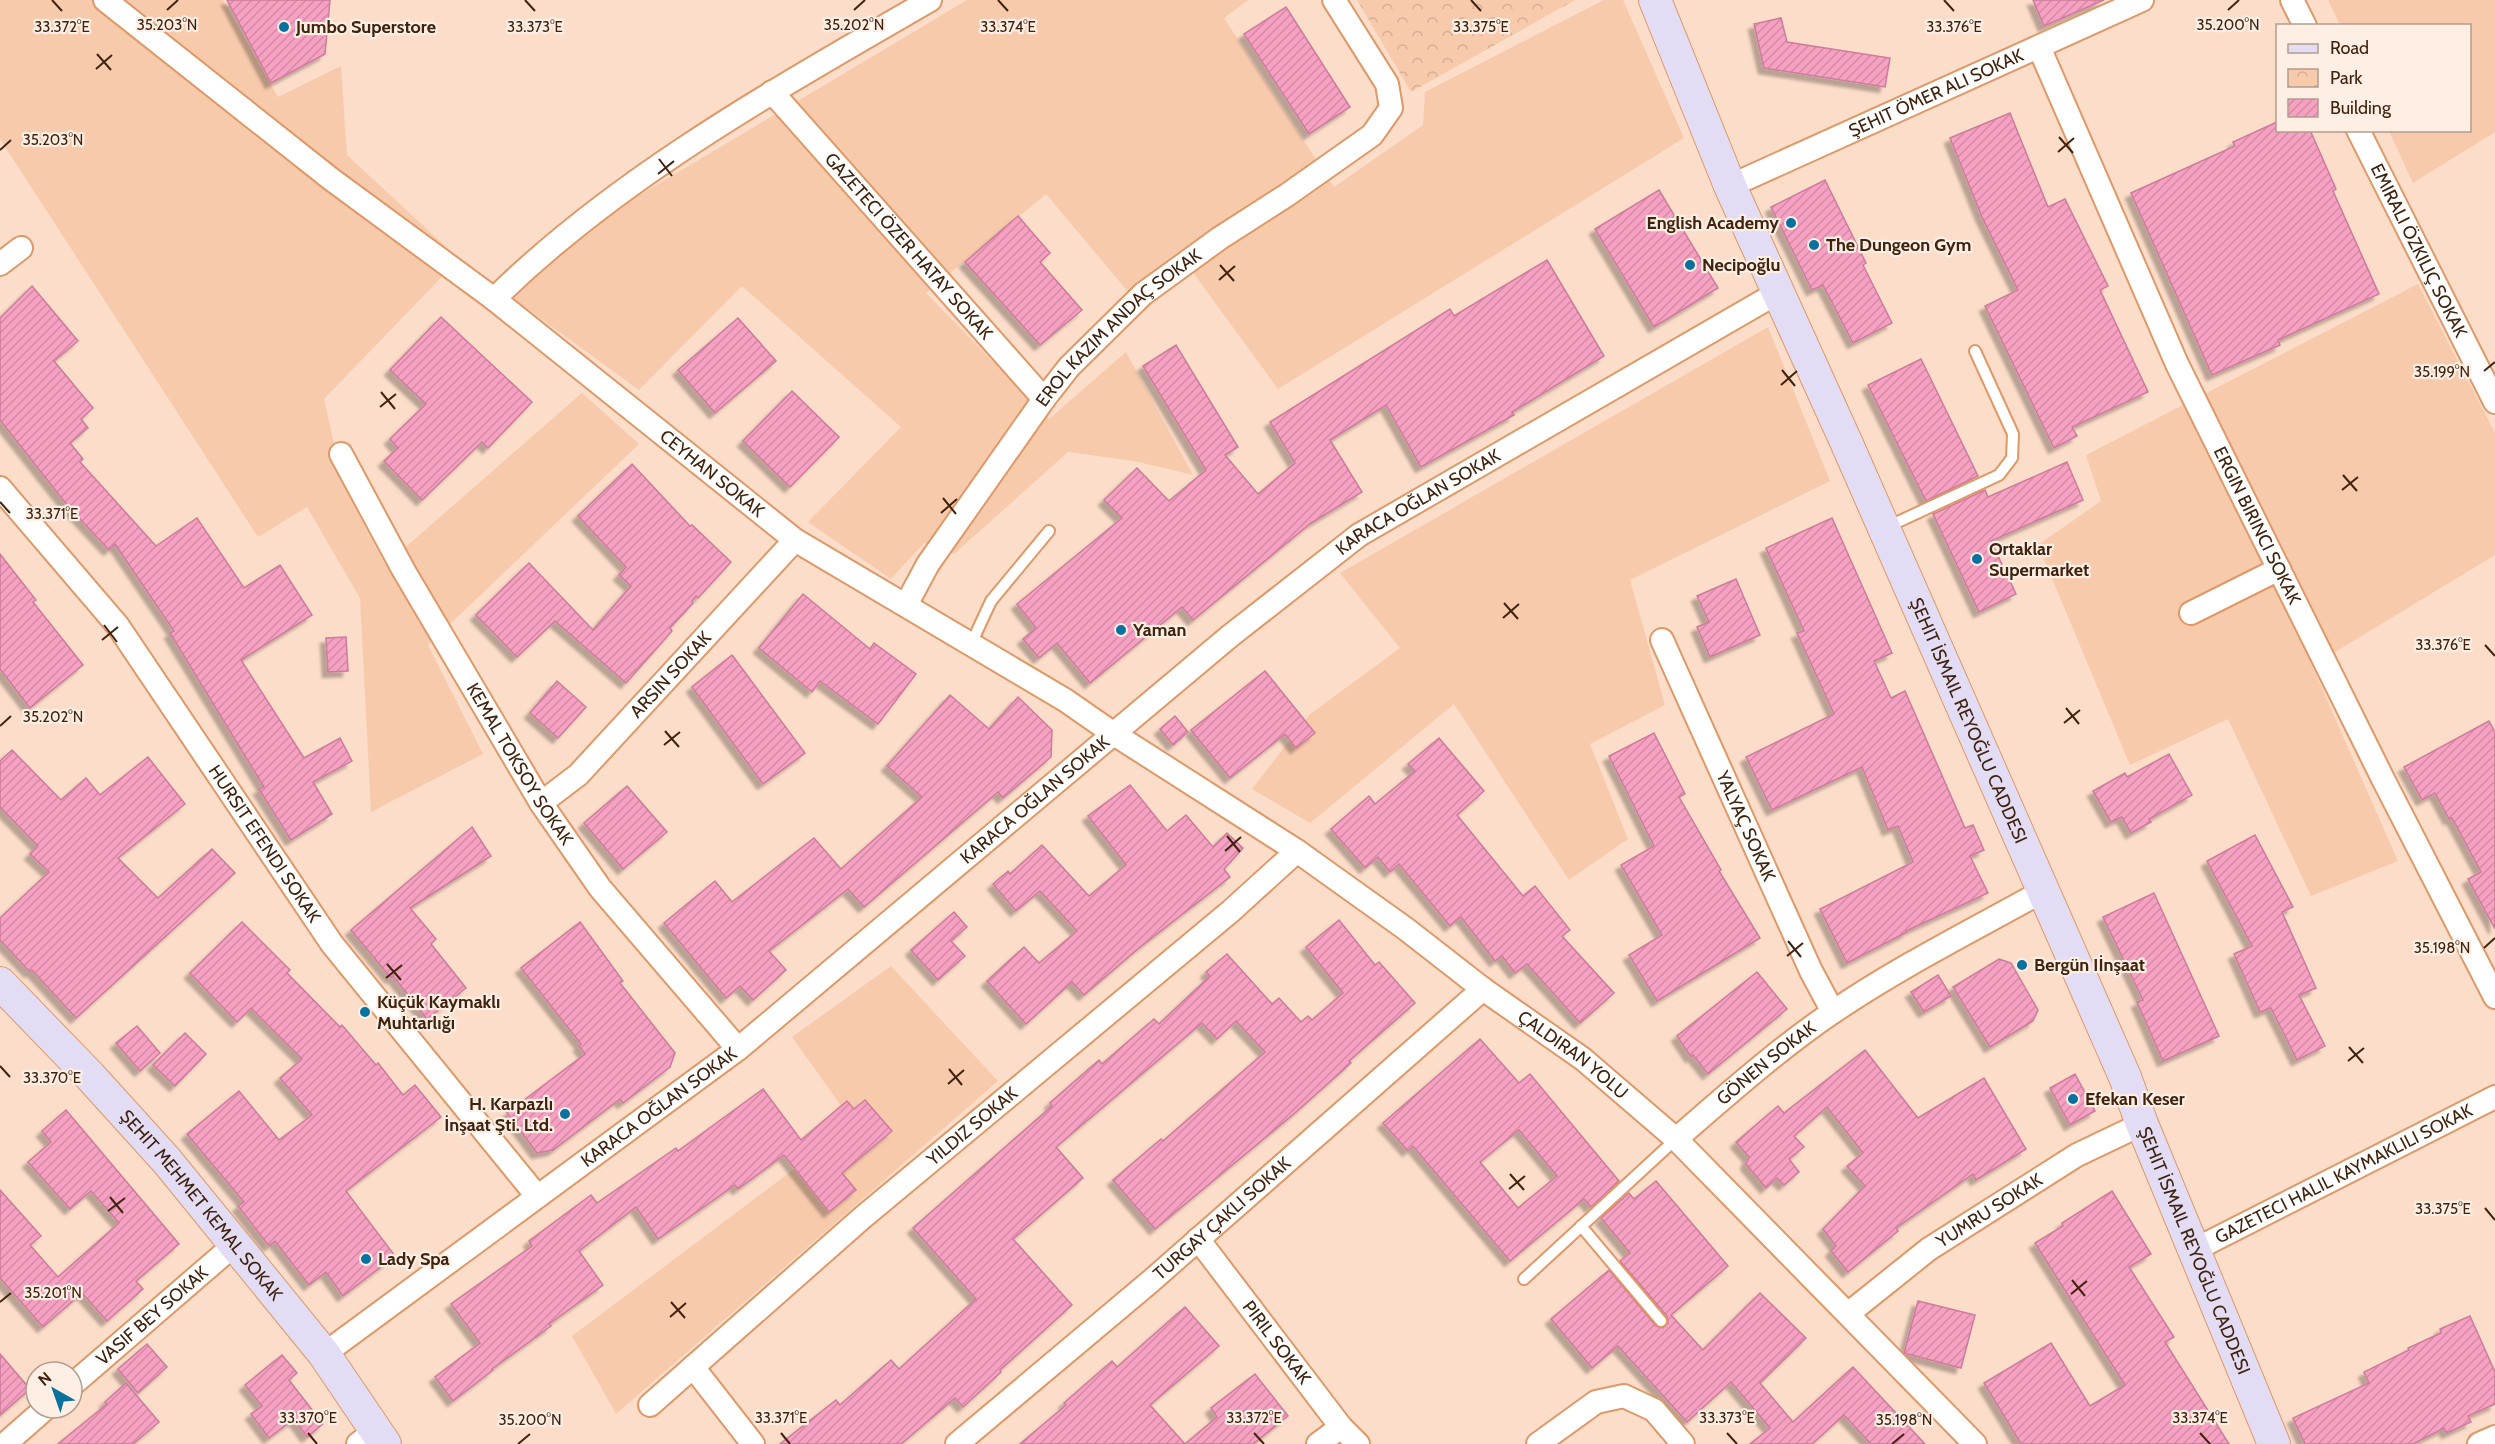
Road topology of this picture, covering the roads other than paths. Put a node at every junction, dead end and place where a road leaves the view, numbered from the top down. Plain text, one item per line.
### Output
1 (105, 0) edge
2 (930, 0) edge
3 (1335, 0) edge
4 (1655, 0) edge
5 (2142, 0) edge
6 (2292, 0) edge
7 (2304, 24) edge
8 (2038, 47) junction
9 (772, 92) junction
10 (2359, 132) edge
11 (1730, 186) junction
12 (21, 248) dead end
13 (0, 264) edge
14 (1777, 293) junction
15 (494, 299) junction
16 (1975, 351) dead end
17 (1044, 399) junction
18 (2495, 402) edge
19 (341, 454) dead end
20 (0, 488) edge
21 (1884, 529) junction
22 (1049, 531) dead end
23 (795, 540) junction
24 (2279, 569) junction
25 (906, 605) junction
26 (2191, 613) dead end
27 (1662, 640) dead end
28 (971, 644) junction
29 (1114, 734) junction
30 (541, 802) junction
31 (1297, 851) junction
32 (2043, 891) junction
33 (0, 983) edge
34 (1483, 989) junction
35 (2495, 997) edge
36 (1833, 1012) junction
37 (738, 1049) junction
38 (2495, 1097) edge
39 (2142, 1124) junction
40 (1676, 1139) junction
41 (537, 1196) junction
42 (1581, 1226) junction
43 (1198, 1239) junction
44 (234, 1245) junction
45 (2194, 1250) junction
46 (1524, 1279) dead end
47 (1849, 1313) junction
48 (1661, 1321) dead end
49 (324, 1354) junction
50 (693, 1367) junction
51 (84, 1376) edge
52 (650, 1405) dead end
53 (32, 1420) edge
54 (1341, 1426) junction
55 (2495, 1437) edge
56 (372, 1439) edge
57 (4, 1444) edge
58 (753, 1444) edge
59 (957, 1444) edge
60 (1318, 1444) edge
61 (1358, 1444) edge
62 (1538, 1444) edge
63 (1683, 1444) edge
64 (1974, 1444) edge
65 (2274, 1444) edge
66 (2479, 1444) edge

1 - 15 street, CEYHAN SOKAK
2 - 9 street
3 - 17 street
4 - 11 street, ŞEHIT İSMAIL REYOĞLU CADDESI
5 - 8 street, ŞEHIT ÖMER ALI SOKAK
6 - 7 street
8 - 11 street, ŞEHIT ÖMER ALI SOKAK
8 - 24 street, ERGIN BIRINCI SOKAK
9 - 15 street
9 - 17 street, GAZETECI ÖZER HATAY SOKAK
10 - 18 street
11 - 14 street, ŞEHIT İSMAIL REYOĞLU CADDESI
12 - 13 street
14 - 21 street, ŞEHIT İSMAIL REYOĞLU CADDESI
14 - 29 street, KARACA OĞLAN SOKAK
15 - 23 street, CEYHAN SOKAK
16 - 21 lane
17 - 25 street
19 - 30 street, KEMAL TOKSOY SOKAK
20 - 41 street
21 - 32 street, ŞEHIT İSMAIL REYOĞLU CADDESI
22 - 28 lane
23 - 25 street, CEYHAN SOKAK
23 - 30 street
24 - 26 street
24 - 35 street, ERGIN BIRINCI SOKAK
25 - 28 street, CEYHAN SOKAK
27 - 36 street, YALYAÇ SOKAK
28 - 29 street, CEYHAN SOKAK
29 - 31 street, CEYHAN SOKAK
29 - 37 street, KARACA OĞLAN SOKAK
30 - 37 street, KEMAL TOKSOY SOKAK
31 - 34 street, CEYHAN SOKAK
31 - 50 street
32 - 36 street, GÖNEN SOKAK
32 - 39 street, ŞEHIT İSMAIL REYOĞLU CADDESI
33 - 44 street, ŞEHIT MEHMET KEMAL SOKAK
34 - 40 street, CEYHAN SOKAK
34 - 43 street
36 - 40 street, GÖNEN SOKAK
37 - 41 street, KARACA OĞLAN SOKAK
38 - 45 street
39 - 45 street, ŞEHIT İSMAIL REYOĞLU CADDESI
39 - 47 street, YUMRU SOKAK
40 - 42 lane, GÖNEN SOKAK
40 - 47 street, CEYHAN SOKAK
41 - 49 street, KARACA OĞLAN SOKAK
42 - 46 lane, GÖNEN SOKAK
42 - 48 lane
43 - 54 street
43 - 59 street
44 - 49 street, ŞEHIT MEHMET KEMAL SOKAK
44 - 51 street
45 - 65 street, ŞEHIT İSMAIL REYOĞLU CADDESI
47 - 64 street, CEYHAN SOKAK
49 - 56 street, ŞEHIT MEHMET KEMAL SOKAK
50 - 52 street
50 - 58 street
53 - 57 street
54 - 60 street
54 - 61 street
55 - 66 street
62 - 63 street

